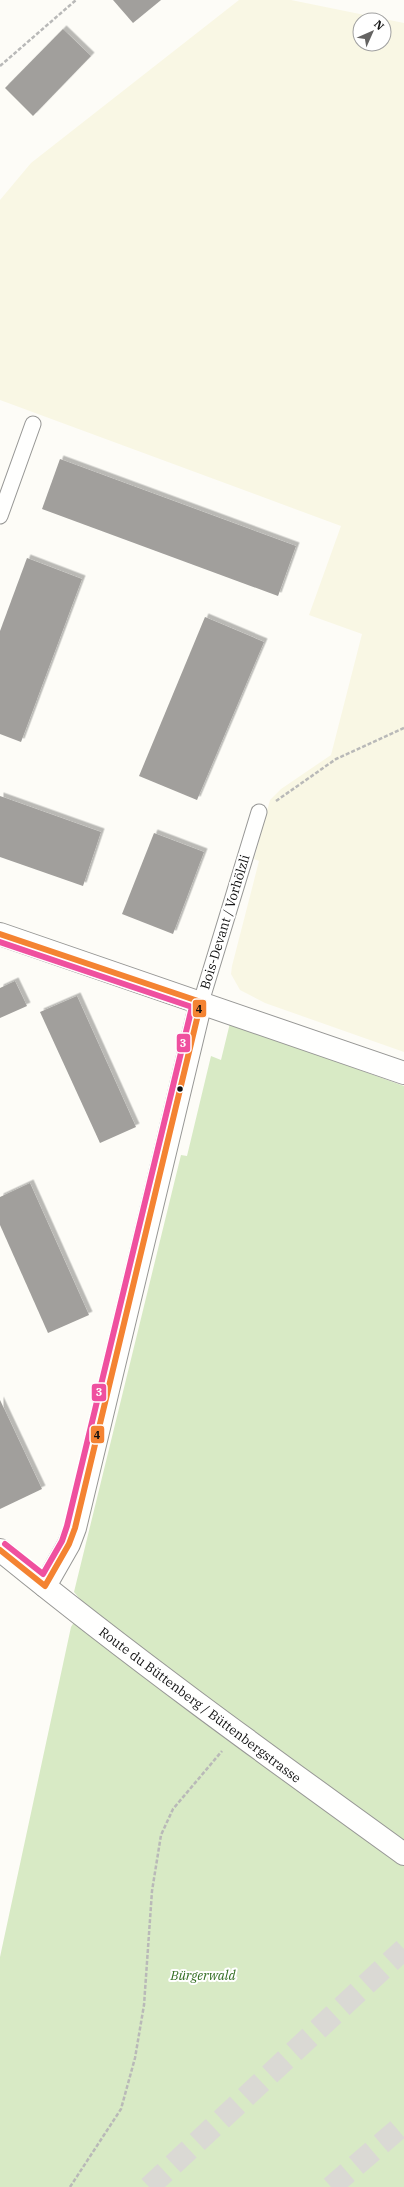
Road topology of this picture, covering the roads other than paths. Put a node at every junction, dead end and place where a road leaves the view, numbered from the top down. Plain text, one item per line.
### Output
1 (33, 424) dead end
2 (0, 516) edge
3 (259, 812) road end
4 (0, 934) edge
5 (201, 1002) junction
6 (404, 1073) edge
7 (0, 1550) edge
8 (45, 1586) junction
9 (404, 1854) edge

1 - 2 lane
3 - 5 lane, Bois-Devant / Vorhölzli
4 - 5 street
5 - 6 street
5 - 8 street, Bois-Devant / Vorhölzli
7 - 8 street, Route du Büttenberg / Büttenbergstrasse
8 - 9 street, Route du Büttenberg / Büttenbergstrasse

